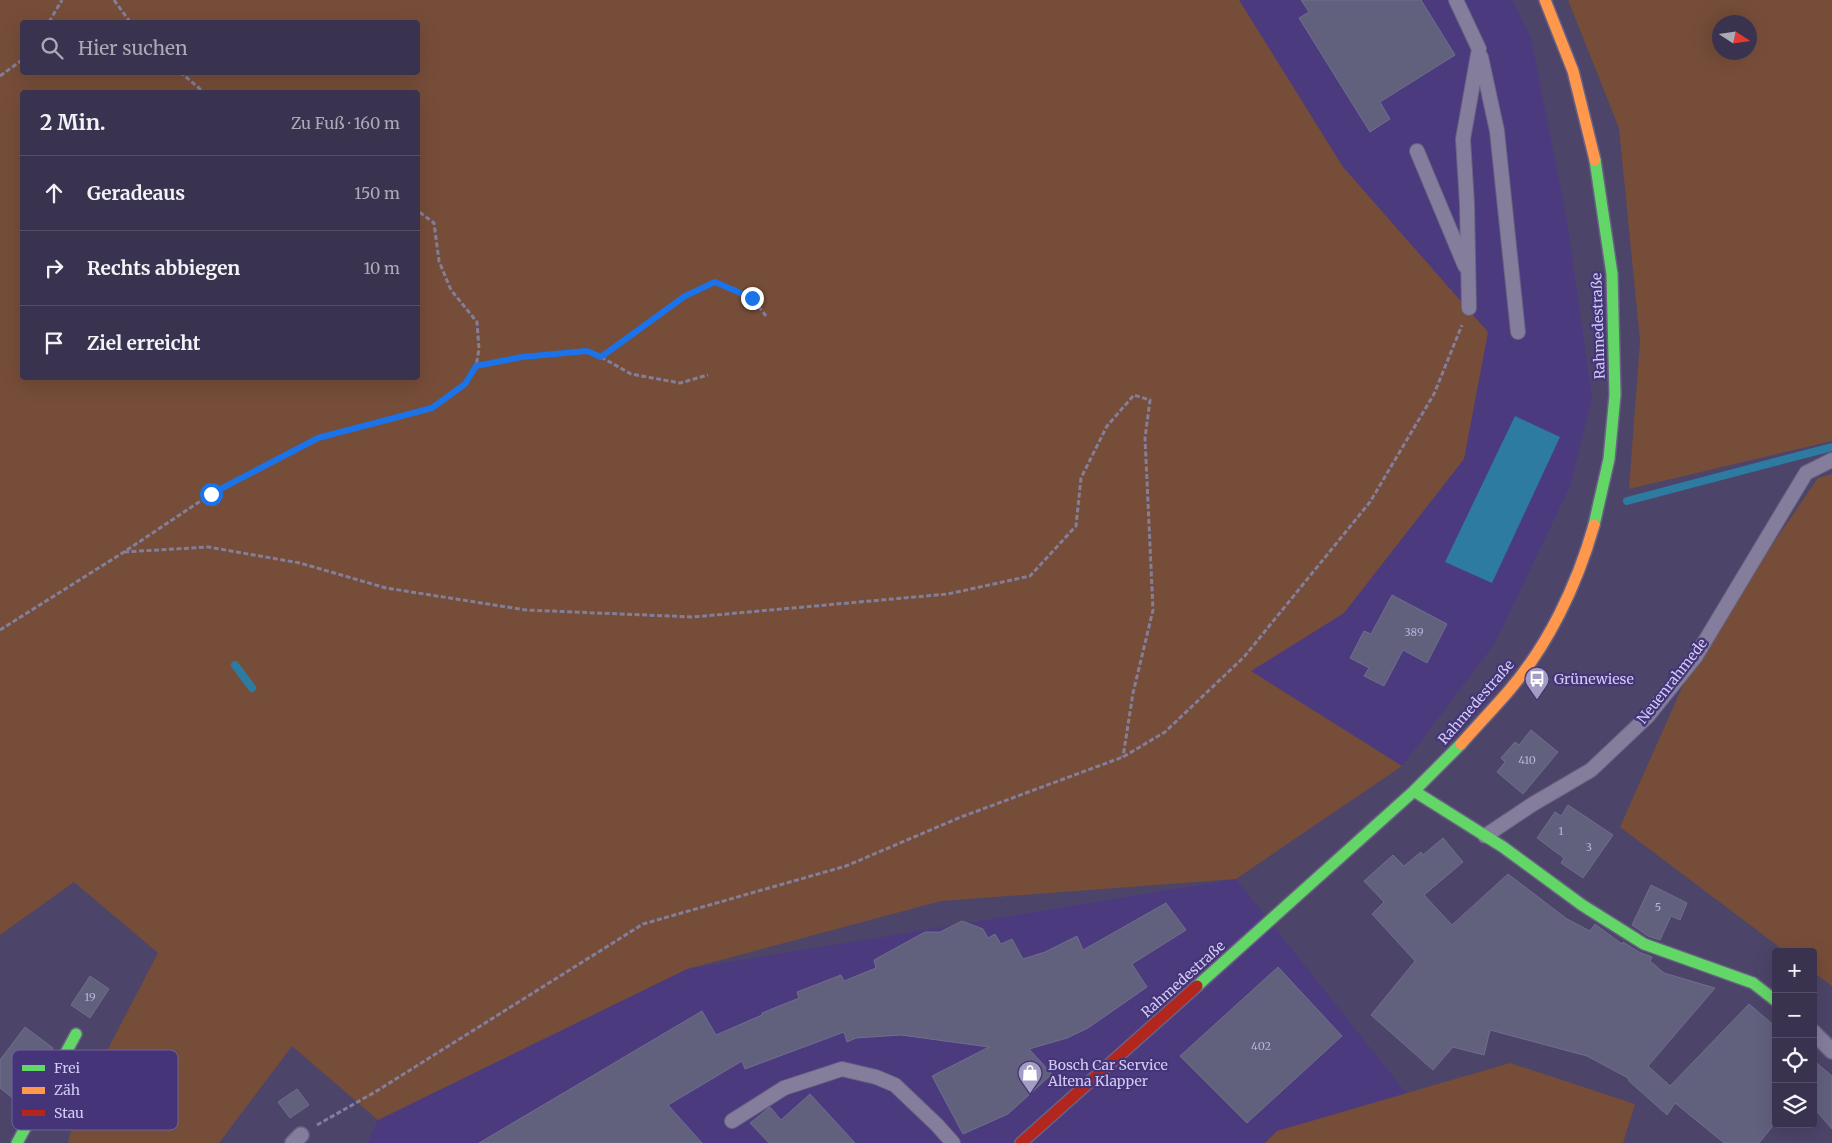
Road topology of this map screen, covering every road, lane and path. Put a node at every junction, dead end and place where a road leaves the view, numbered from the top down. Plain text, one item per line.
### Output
1 (62, 0) edge
2 (114, 0) edge
3 (1456, 0) edge
4 (1545, 0) edge
5 (50, 20) edge
6 (129, 20) edge
7 (1479, 49) junction
8 (20, 61) edge
9 (184, 75) edge
10 (0, 76) edge
11 (200, 90) edge
12 (1417, 152) dead end
13 (420, 212) edge
14 (1469, 274) junction
15 (1468, 308) joint
16 (766, 316) dead end
17 (1518, 332) dead end
18 (601, 357) junction
19 (476, 366) junction
20 (708, 375) dead end
21 (1832, 460) edge
22 (124, 552) junction
23 (0, 630) edge
24 (1123, 757) junction
25 (1414, 790) junction
26 (1484, 836) junction
27 (1772, 998) edge
28 (76, 1034) dead end
29 (1817, 1036) edge
30 (67, 1050) edge
31 (1832, 1051) edge
32 (732, 1120) dead end
33 (24, 1130) edge
34 (297, 1139) edge
35 (17, 1143) edge
36 (953, 1143) edge
37 (1022, 1143) edge

1 - 5 path
2 - 6 path
3 - 7 lane
4 - 25 main road, Rahmedestraße
7 - 14 lane
7 - 17 lane
8 - 10 path
9 - 11 path
12 - 14 lane
13 - 19 path
14 - 15 lane
15 - 24 path
16 - 18 path
18 - 19 path
18 - 20 path
19 - 22 path
21 - 26 lane, Neuenrahmede
22 - 23 path
22 - 24 path
24 - 34 path
25 - 26 main road
25 - 37 main road, Rahmedestraße
26 - 27 main road
28 - 30 main road
29 - 31 street
32 - 36 lane
33 - 35 main road

